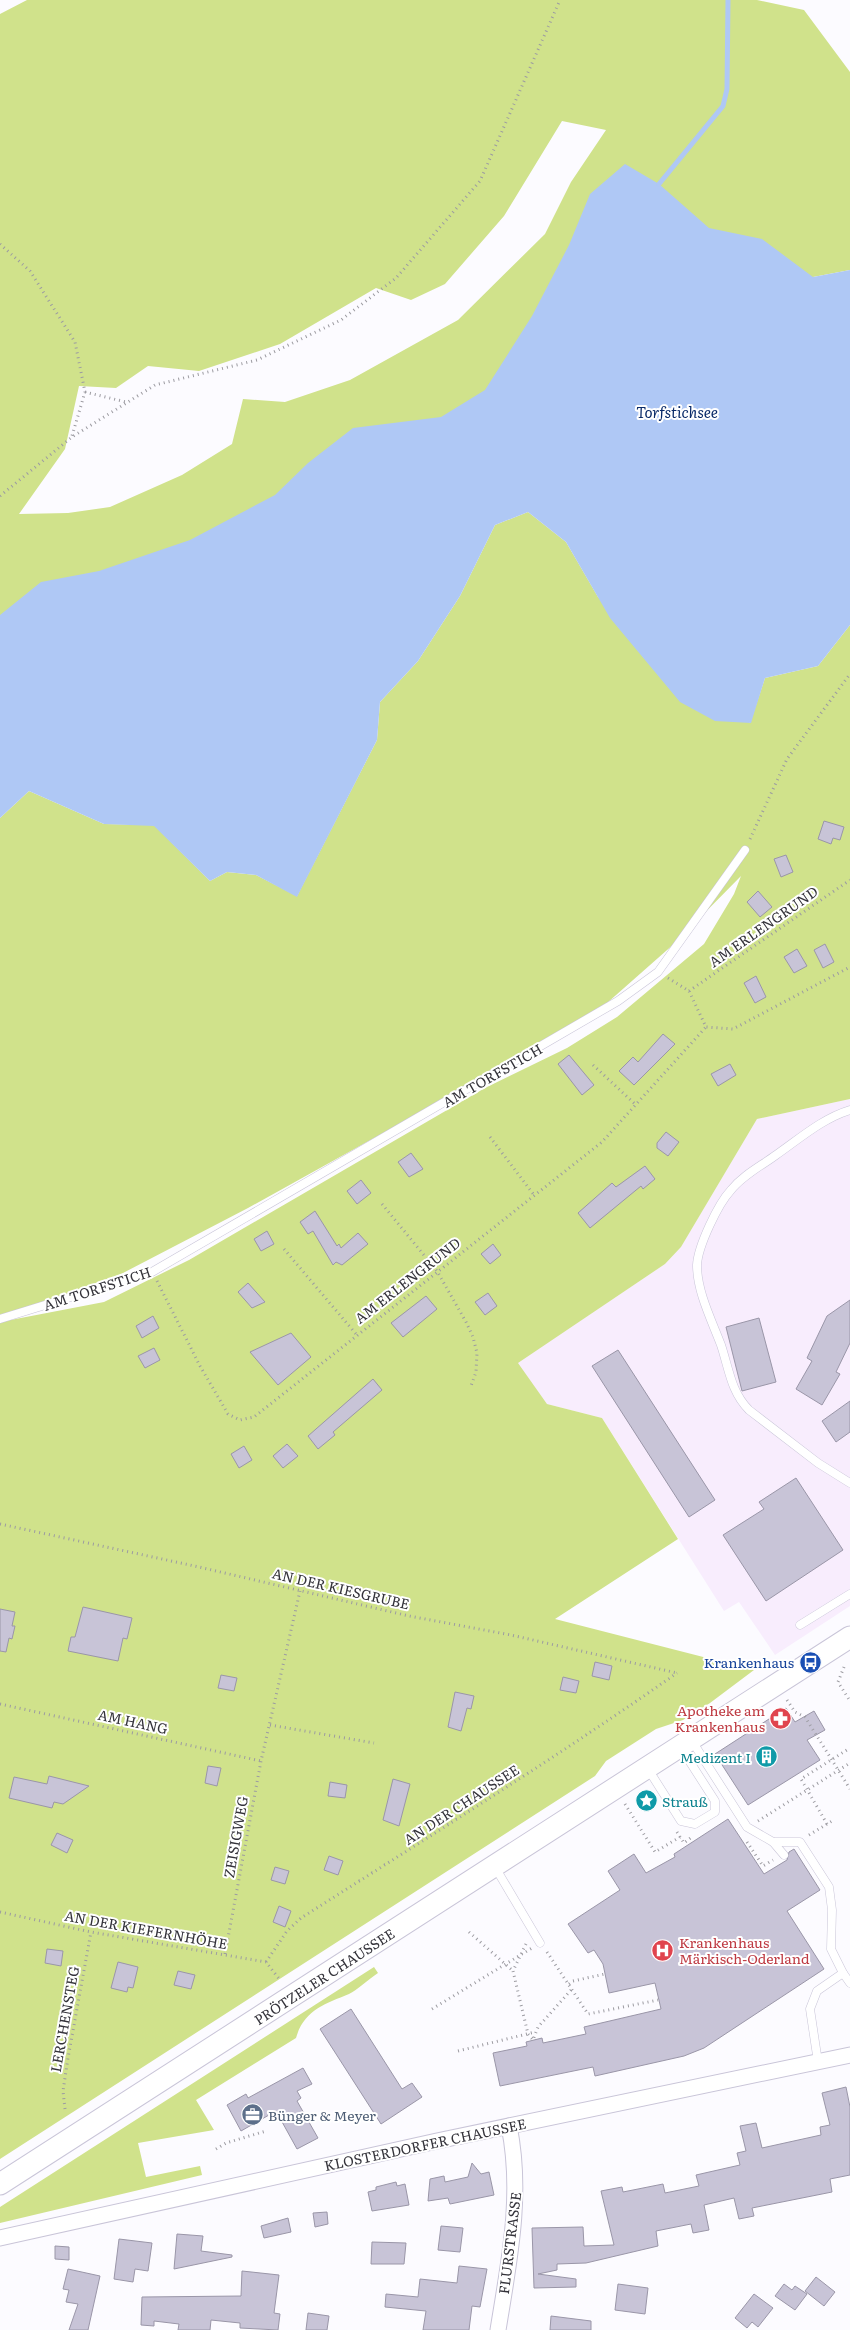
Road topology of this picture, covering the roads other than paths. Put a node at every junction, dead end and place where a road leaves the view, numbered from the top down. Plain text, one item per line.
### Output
1 (745, 850) road end
2 (850, 1110) edge
3 (0, 1319) edge
4 (850, 1483) edge
5 (850, 1594) edge
6 (800, 1625) dead end
7 (850, 1637) edge
8 (685, 1742) junction
9 (651, 1774) junction
10 (773, 1842) junction
11 (783, 1854) road end
12 (494, 1866) junction
13 (540, 1943) road end
14 (843, 1973) junction
15 (850, 1983) edge
16 (850, 2055) edge
17 (818, 2062) junction
18 (509, 2126) junction
19 (0, 2184) edge
20 (0, 2238) edge
21 (498, 2330) edge

1 - 3 lane, AM TORFSTICH
2 - 4 lane
5 - 6 lane
7 - 8 main road, PRÖTZELER CHAUSSEE
8 - 9 main road, PRÖTZELER CHAUSSEE
8 - 9 lane
8 - 10 lane
9 - 12 main road, PRÖTZELER CHAUSSEE
10 - 11 lane
10 - 14 lane
12 - 13 lane
12 - 19 main road, PRÖTZELER CHAUSSEE
14 - 15 lane
14 - 17 lane
16 - 17 street, KLOSTERDORFER CHAUSSEE
17 - 18 street, KLOSTERDORFER CHAUSSEE
18 - 20 street, KLOSTERDORFER CHAUSSEE
18 - 21 street, FLURSTRASSE

